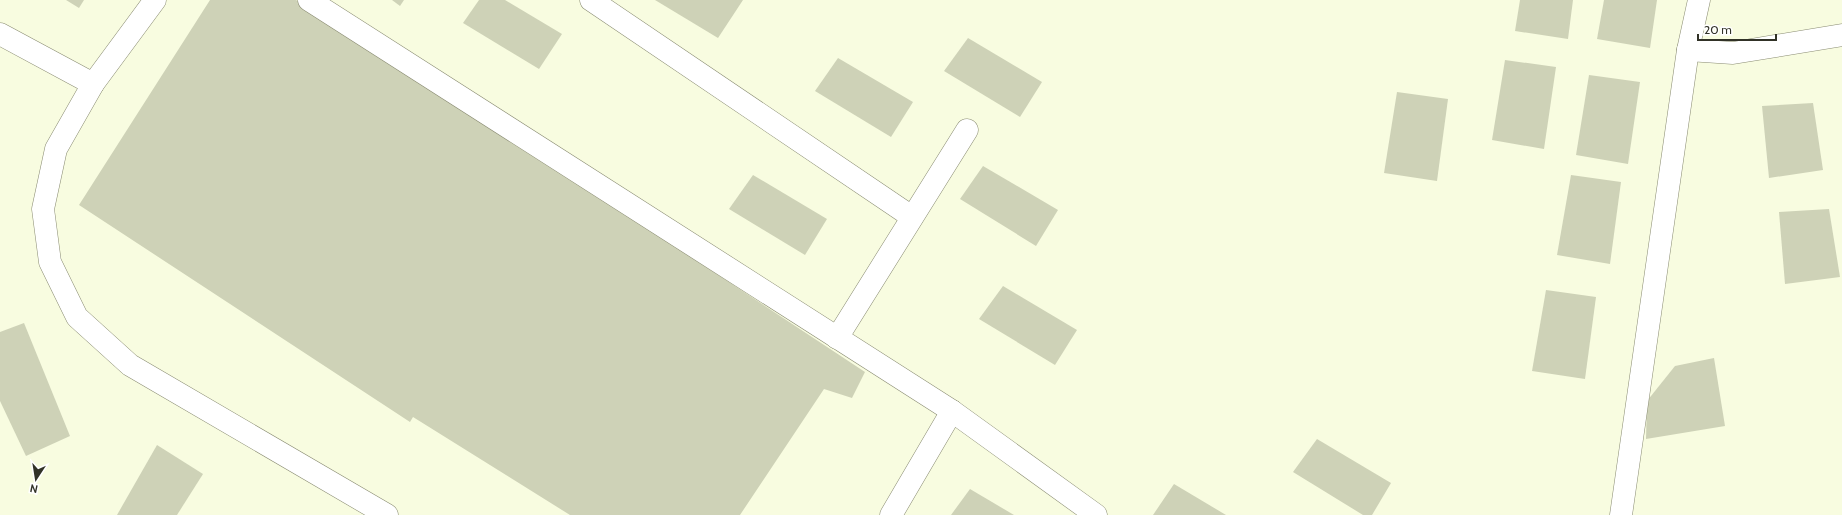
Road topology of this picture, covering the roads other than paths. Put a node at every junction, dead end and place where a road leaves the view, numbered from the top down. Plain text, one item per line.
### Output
1 (155, 0) edge
2 (310, 0) edge
3 (591, 0) edge
4 (1699, 0) edge
5 (0, 34) edge
6 (1842, 35) edge
7 (1688, 50) junction
8 (93, 84) junction
9 (967, 130) dead end
10 (912, 218) junction
11 (837, 338) junction
12 (952, 411) junction
13 (387, 515) edge
14 (891, 515) edge
15 (1096, 515) edge
16 (1621, 515) edge

1 - 8 street
2 - 11 street
3 - 10 street
4 - 7 street
5 - 8 street
6 - 7 street
7 - 16 street
8 - 13 street
9 - 10 street
10 - 11 street
11 - 12 street
12 - 14 street
12 - 15 street

